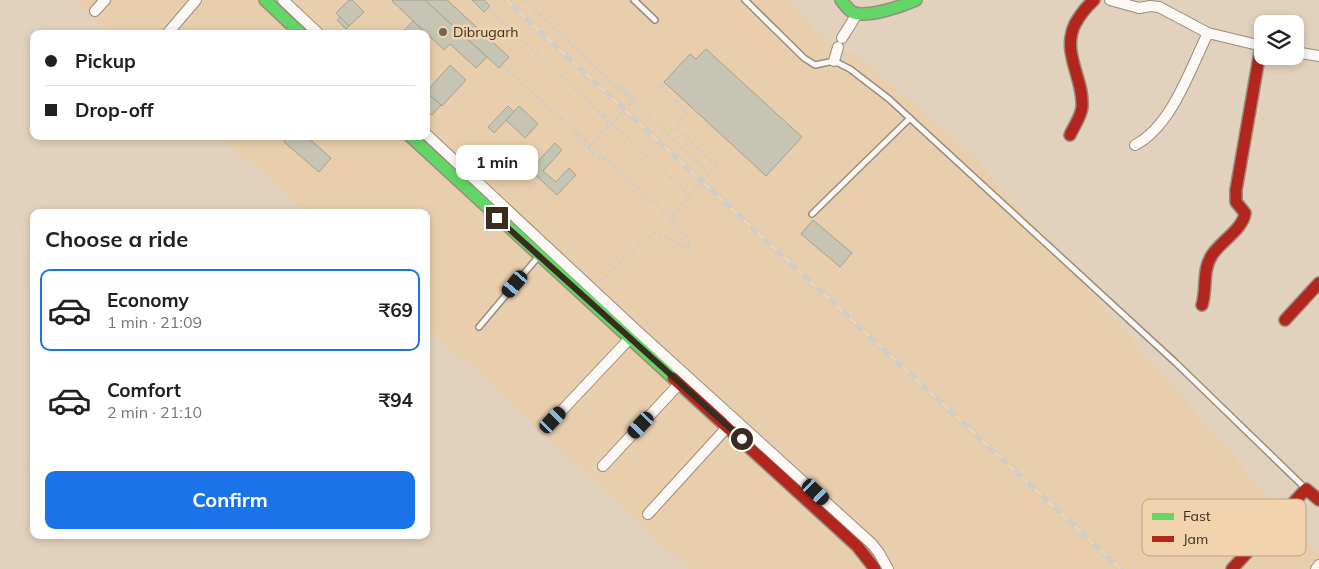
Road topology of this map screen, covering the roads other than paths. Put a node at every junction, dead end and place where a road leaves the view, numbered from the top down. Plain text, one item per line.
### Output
1 (105, 0) edge
2 (196, 0) edge
3 (265, 0) edge
4 (283, 0) edge
5 (634, 0) edge
6 (745, 0) edge
7 (840, 0) edge
8 (916, 0) edge
9 (1094, 0) edge
10 (1110, 0) edge
11 (95, 11) dead end
12 (857, 14) junction
13 (655, 20) dead end
14 (170, 30) edge
15 (297, 30) edge
16 (315, 30) edge
17 (1208, 33) junction
18 (1254, 44) edge
19 (1304, 54) edge
20 (1319, 56) edge
21 (834, 61) junction
22 (1259, 65) edge
23 (910, 118) junction
24 (1070, 135) dead end
25 (430, 138) edge
26 (415, 140) edge
27 (1135, 145) dead end
28 (812, 214) dead end
29 (543, 251) junction
30 (1319, 283) edge
31 (1202, 305) dead end
32 (1285, 320) dead end
33 (479, 327) dead end
34 (634, 334) junction
35 (679, 384) junction
36 (553, 420) dead end
37 (731, 422) junction
38 (603, 466) dead end
39 (1306, 489) junction
40 (1297, 499) edge
41 (1319, 500) edge
42 (648, 514) dead end
43 (1244, 556) edge
44 (1319, 565) edge
45 (875, 569) edge
46 (888, 569) edge
47 (1232, 569) edge
48 (1316, 569) edge

1 - 11 street
2 - 14 street
3 - 15 street
4 - 16 street
5 - 13 lane
6 - 21 lane
7 - 12 street
8 - 12 street
9 - 24 street
10 - 17 street
12 - 21 street
17 - 18 street
17 - 27 street
19 - 20 street
21 - 23 lane
22 - 31 street
23 - 28 lane
23 - 39 lane
25 - 29 street
26 - 29 street
29 - 33 lane
29 - 34 street
29 - 34 street
30 - 32 street
34 - 35 street
34 - 36 street
34 - 37 street
35 - 37 street
35 - 38 street
37 - 42 street
37 - 45 street
37 - 46 street
39 - 40 street
39 - 41 street
43 - 47 street
44 - 48 street

